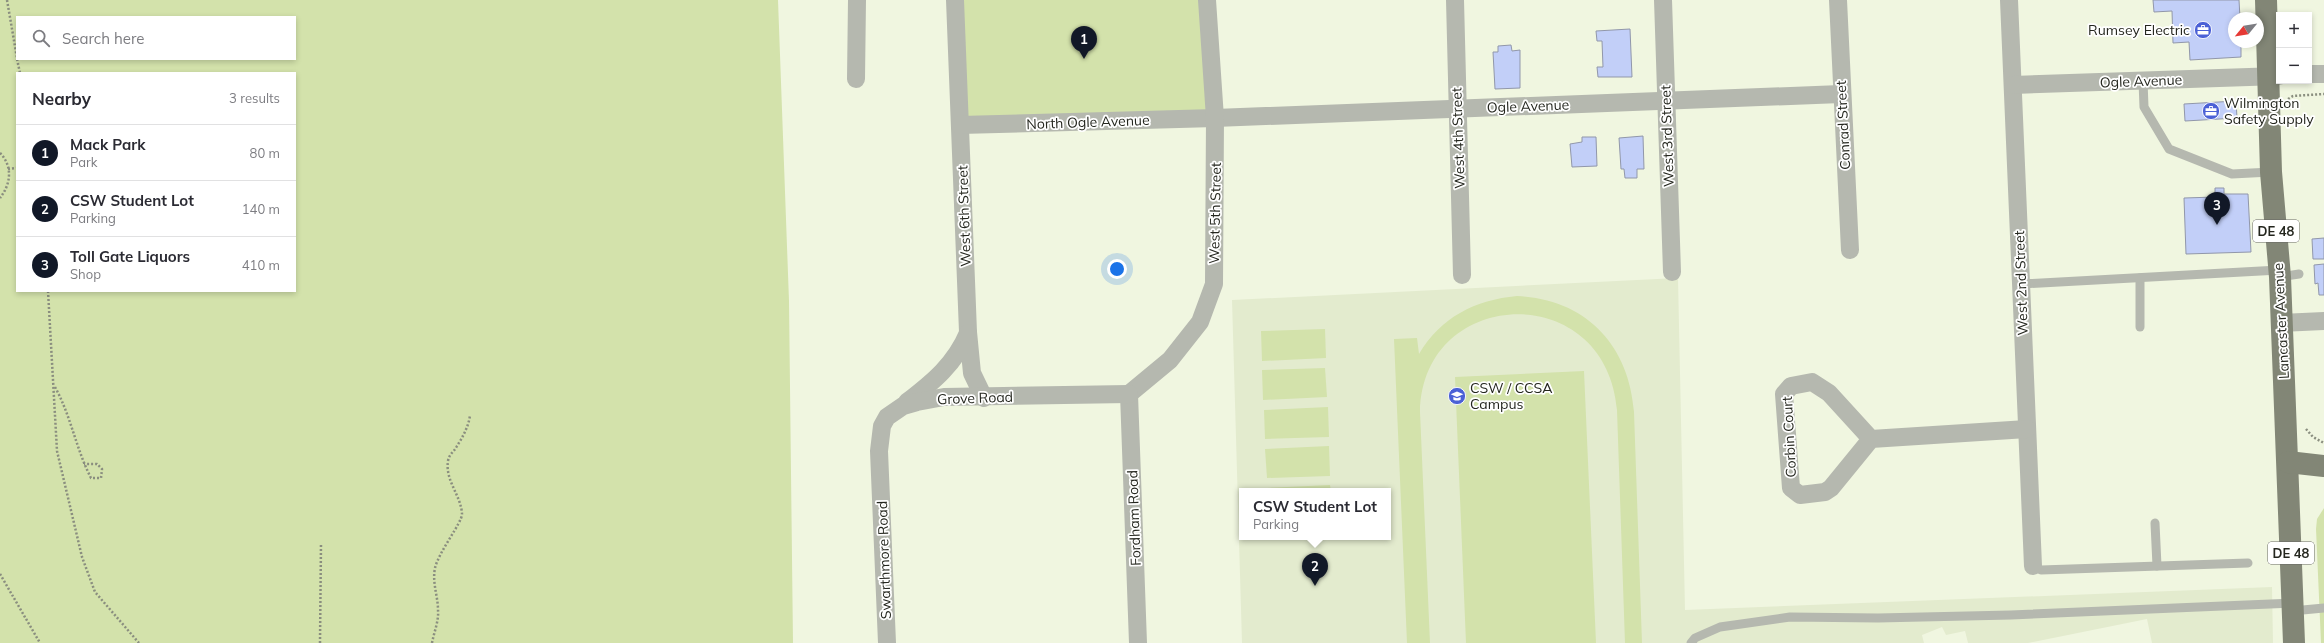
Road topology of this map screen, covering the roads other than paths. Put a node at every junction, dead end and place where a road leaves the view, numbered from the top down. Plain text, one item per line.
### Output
1 (857, 0) edge
2 (955, 0) edge
3 (1207, 0) edge
4 (1455, 0) edge
5 (1663, 0) edge
6 (1838, 0) edge
7 (2009, 0) edge
8 (2266, 0) edge
9 (2312, 74) edge
10 (2324, 74) edge
11 (2274, 76) edge
12 (856, 80) dead end
13 (2143, 80) junction
14 (2013, 85) junction
15 (1841, 94) junction
16 (1666, 101) junction
17 (1457, 109) junction
18 (1215, 118) junction
19 (960, 125) junction
20 (2271, 172) junction
21 (1850, 250) dead end
22 (1672, 272) dead end
23 (2286, 274) junction
24 (1462, 275) dead end
25 (2140, 278) junction
26 (2021, 284) junction
27 (2324, 321) edge
28 (2281, 323) junction
29 (2140, 327) dead end
30 (968, 332) junction
31 (1129, 394) junction
32 (984, 398) junction
33 (902, 406) junction
34 (2027, 429) junction
35 (1871, 439) junction
36 (2288, 462) junction
37 (2324, 466) edge
38 (880, 477) joint
39 (2155, 523) dead end
40 (2248, 563) dead end
41 (2033, 566) joint
42 (2157, 566) junction
43 (2292, 607) junction
44 (2324, 608) edge
45 (887, 643) edge
46 (1138, 643) edge
47 (1691, 643) edge
48 (2294, 643) edge

1 - 12 street
2 - 19 street, West 6th Street
3 - 18 street, West 5th Street
4 - 17 street, West 4th Street
5 - 16 street, West 3rd Street
6 - 15 street, Conrad Street
7 - 14 street, West 2nd Street
8 - 11 main road, Lancaster Avenue / DE 48
9 - 10 street
11 - 13 street, Ogle Avenue
11 - 20 main road, Lancaster Avenue / DE 48
13 - 14 street, Ogle Avenue
13 - 20 lane
14 - 26 street, West 2nd Street
15 - 16 street, Ogle Avenue
15 - 21 street, Conrad Street
16 - 17 street, Ogle Avenue
16 - 22 street, West 3rd Street
17 - 18 street, Ogle Avenue
17 - 24 street, West 4th Street
18 - 19 street, North Ogle Avenue
18 - 31 street, West 5th Street
19 - 30 street, West 6th Street
20 - 23 main road, Lancaster Avenue / DE 48
23 - 25 lane
23 - 28 main road, Lancaster Avenue / DE 48
25 - 26 lane
25 - 29 lane
26 - 34 street, West 2nd Street
27 - 28 street
28 - 36 main road, Lancaster Avenue / DE 48
30 - 32 street
30 - 33 street, West 6th Street
31 - 32 street, Grove Road
31 - 46 street, Fordham Road
32 - 33 street, Grove Road
33 - 38 street, Grove Road
34 - 35 street
34 - 41 street, West 2nd Street
35 - 35 street, Corbin Court
36 - 37 main road
36 - 43 main road, Lancaster Avenue / DE 48
38 - 45 street, Swarthmore Road
39 - 42 lane
40 - 42 lane
41 - 42 lane
43 - 44 lane
43 - 47 lane
43 - 48 main road, Lancaster Avenue / DE 48

